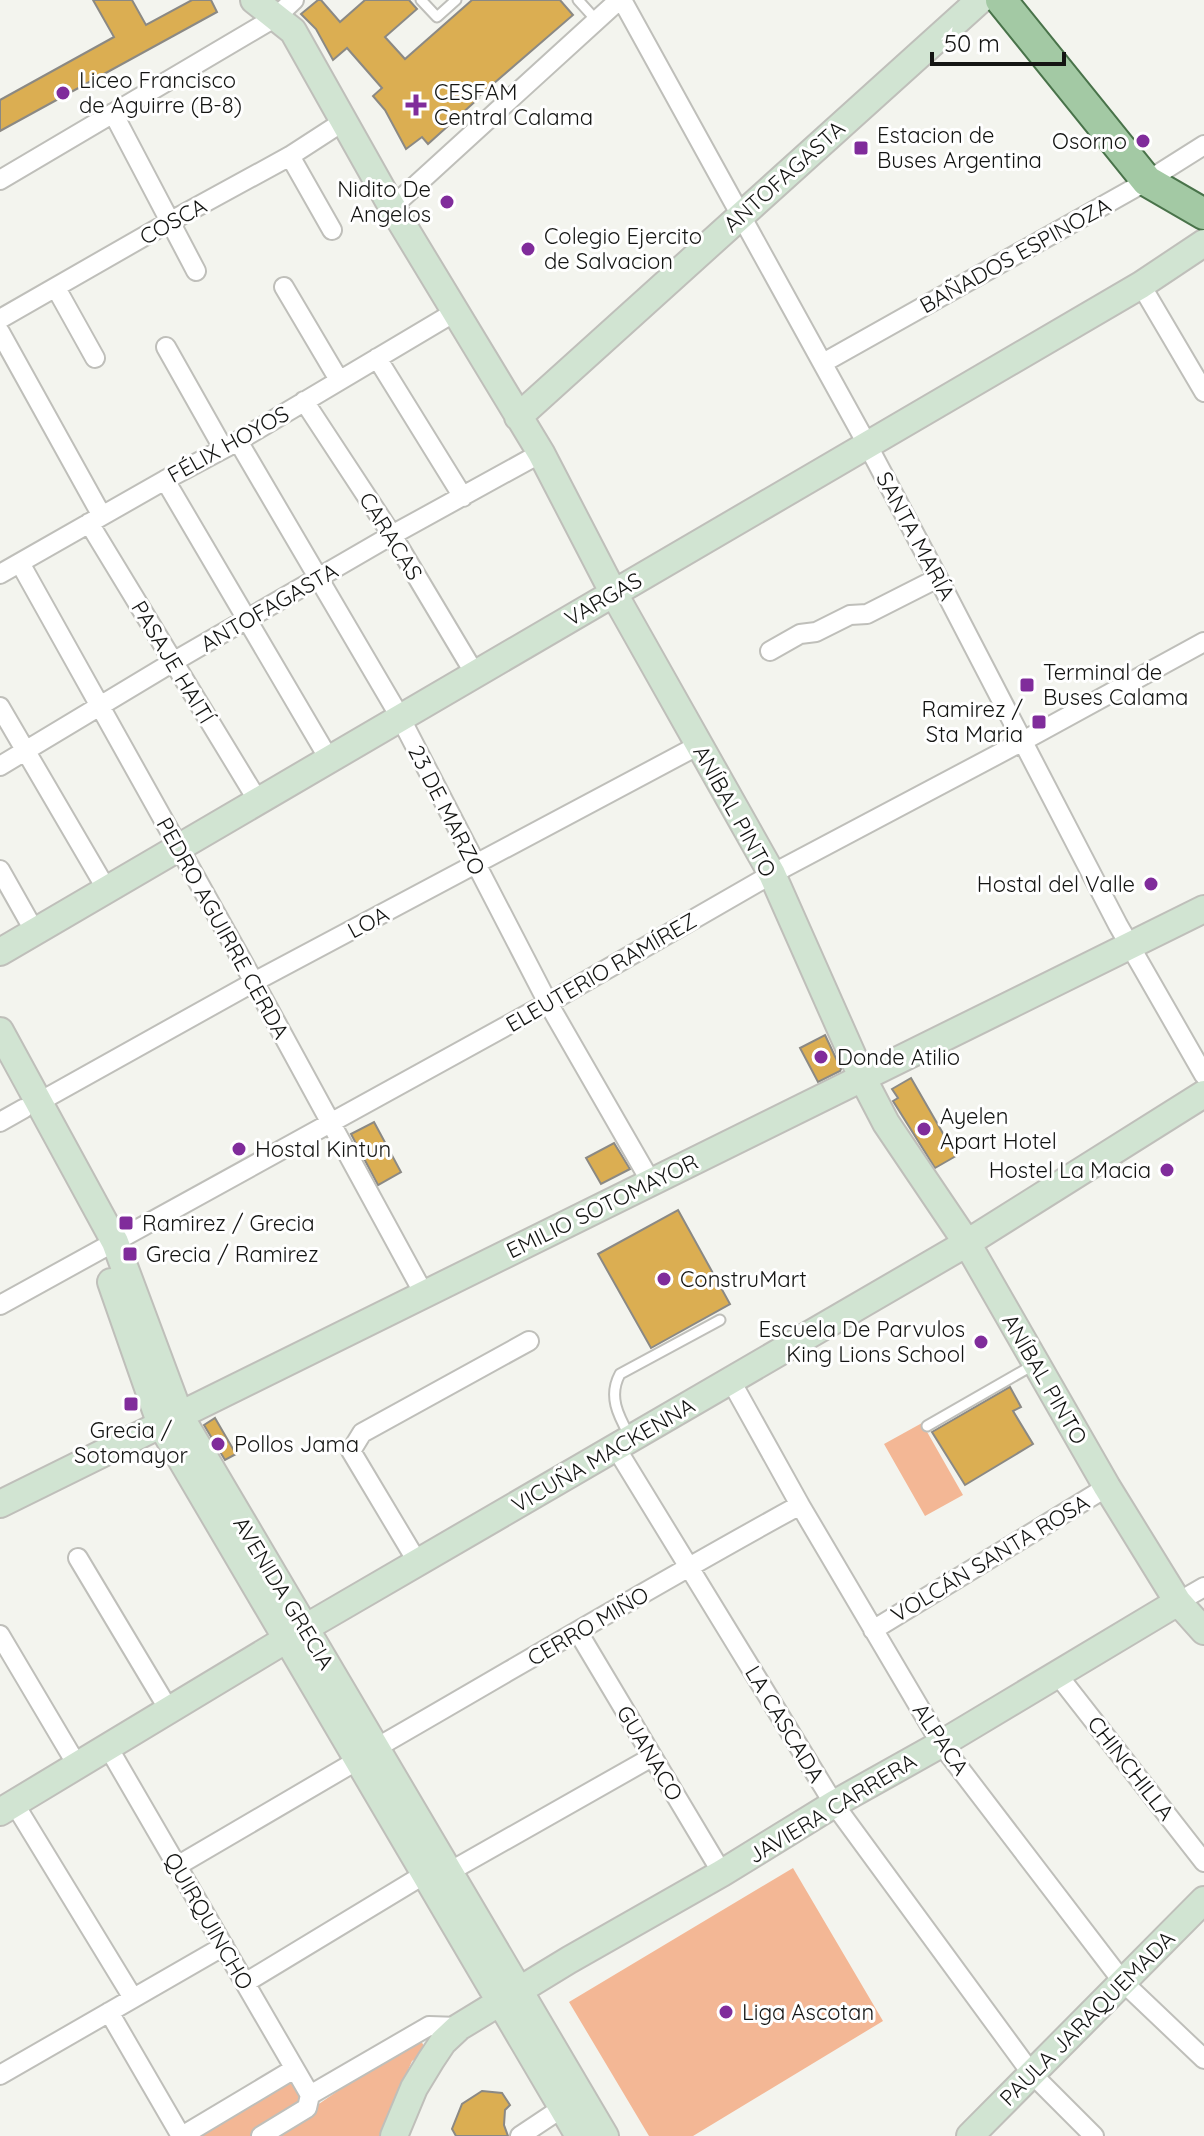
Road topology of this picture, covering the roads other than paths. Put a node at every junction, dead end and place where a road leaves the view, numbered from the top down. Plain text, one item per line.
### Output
1 (254, 0) edge
2 (421, 0) edge
3 (456, 0) edge
4 (578, 0) edge
5 (621, 0) edge
6 (980, 0) edge
7 (1001, 0) edge
8 (285, 8) edge
9 (597, 21) junction
10 (113, 113) junction
11 (344, 121) junction
12 (1204, 145) edge
13 (290, 156) junction
14 (0, 180) edge
15 (1147, 181) junction
16 (392, 207) junction
17 (741, 214) junction
18 (1204, 214) edge
19 (171, 221) junction
20 (332, 230) dead end
21 (1204, 243) edge
22 (196, 271) dead end
23 (1141, 285) junction
24 (284, 287) dead end
25 (56, 288) junction
26 (455, 312) junction
27 (0, 319) edge
28 (0, 332) edge
29 (166, 347) dead end
30 (95, 358) dead end
31 (377, 358) junction
32 (823, 363) junction
33 (339, 380) junction
34 (1204, 392) edge
35 (304, 401) junction
36 (518, 417) junction
37 (231, 444) junction
38 (867, 444) junction
39 (541, 453) junction
40 (165, 480) junction
41 (463, 497) junction
42 (96, 519) junction
43 (392, 535) junction
44 (20, 563) junction
45 (0, 574) edge
46 (938, 578) junction
47 (319, 579) junction
48 (613, 592) junction
49 (247, 620) junction
50 (1204, 642) edge
51 (770, 651) dead end
52 (173, 662) junction
53 (475, 674) junction
54 (0, 707) edge
55 (99, 707) junction
56 (400, 717) junction
57 (1023, 741) junction
58 (699, 745) junction
59 (24, 751) junction
60 (329, 759) junction
61 (0, 766) edge
62 (258, 801) junction
63 (179, 847) junction
64 (475, 865) junction
65 (0, 870) edge
66 (772, 874) junction
67 (107, 890) junction
68 (1204, 909) edge
69 (35, 932) junction
70 (1129, 946) junction
71 (0, 952) edge
72 (254, 982) junction
73 (548, 1003) junction
74 (0, 1031) edge
75 (0, 1068) edge
76 (1204, 1075) edge
77 (862, 1077) junction
78 (1204, 1094) edge
79 (21, 1111) edge
80 (331, 1122) junction
81 (651, 1182) junction
82 (967, 1243) junction
83 (108, 1246) junction
84 (424, 1294) junction
85 (0, 1305) edge
86 (720, 1320) dead end
87 (529, 1341) dead end
88 (1036, 1364) junction
89 (731, 1381) junction
90 (170, 1420) junction
91 (927, 1426) dead end
92 (623, 1443) junction
93 (1107, 1487) junction
94 (0, 1504) edge
95 (800, 1505) junction
96 (78, 1558) dead end
97 (418, 1563) junction
98 (689, 1566) junction
99 (1204, 1587) edge
100 (1178, 1602) junction
101 (873, 1630) junction
102 (1204, 1631) edge
103 (578, 1632) junction
104 (296, 1634) junction
105 (0, 1635) edge
106 (1057, 1674) junction
107 (169, 1710) junction
108 (941, 1744) junction
109 (108, 1747) junction
110 (367, 1754) junction
111 (652, 1757) junction
112 (77, 1765) junction
113 (834, 1804) junction
114 (7, 1808) edge
115 (1204, 1862) edge
116 (177, 1866) junction
117 (437, 1873) junction
118 (722, 1873) junction
119 (1204, 1900) edge
120 (224, 1946) junction
121 (1123, 1982) junction
122 (245, 1983) junction
123 (510, 1997) junction
124 (133, 1998) junction
125 (109, 2012) junction
126 (459, 2027) junction
127 (1204, 2059) edge
128 (294, 2069) junction
129 (1032, 2074) junction
130 (0, 2075) edge
131 (310, 2095) junction
132 (562, 2108) junction
133 (182, 2136) edge
134 (261, 2136) edge
135 (394, 2136) edge
136 (520, 2136) edge
137 (579, 2136) edge
138 (605, 2136) edge
139 (970, 2136) edge
140 (1094, 2136) edge

1 - 8 street, ANÍBAL PINTO
2 - 3 lane
4 - 9 lane
5 - 9 street
5 - 17 street, SANTA MARÍA
6 - 17 street, ANTOFAGASTA
7 - 15 main road
8 - 10 street
8 - 11 street, ANÍBAL PINTO
9 - 16 street
10 - 14 street
10 - 19 street
11 - 13 street, COSCA
11 - 16 street, ANÍBAL PINTO
12 - 15 street, BAÑADOS ESPINOZA
13 - 19 street, COSCA
13 - 20 street
15 - 18 main road
15 - 32 street, BAÑADOS ESPINOZA
16 - 26 street, ANÍBAL PINTO
17 - 32 street, SANTA MARÍA
17 - 36 street, ANTOFAGASTA
19 - 22 street
19 - 25 street, COSCA
21 - 23 street, VARGAS
23 - 34 street
23 - 38 street, VARGAS
24 - 33 street
25 - 27 street, COSCA
25 - 30 street
26 - 31 street, FÉLIX HOYOS
26 - 36 street, ANÍBAL PINTO
28 - 42 street
29 - 37 street, 23 DE MARZO
31 - 33 street, FÉLIX HOYOS
31 - 41 street
32 - 38 street, SANTA MARÍA
33 - 35 street, FÉLIX HOYOS
35 - 37 street, FÉLIX HOYOS
35 - 43 street, CARACAS
36 - 39 street, ANÍBAL PINTO
37 - 40 street, FÉLIX HOYOS
37 - 47 street, 23 DE MARZO
38 - 46 street, SANTA MARÍA
38 - 48 street, VARGAS
39 - 41 street, ANTOFAGASTA
39 - 48 street, ANÍBAL PINTO
40 - 42 street, FÉLIX HOYOS
40 - 49 street
41 - 43 street, ANTOFAGASTA
42 - 44 street, FÉLIX HOYOS
42 - 52 street, PASAJE HAITÍ
43 - 47 street, ANTOFAGASTA
43 - 53 street, CARACAS
44 - 45 street, FÉLIX HOYOS
44 - 55 street, PEDRO AGUIRRE CERDA
46 - 51 street
46 - 57 street, SANTA MARÍA
47 - 49 street, ANTOFAGASTA
47 - 56 street, 23 DE MARZO
48 - 53 street, VARGAS
48 - 58 street, ANÍBAL PINTO
49 - 52 street, ANTOFAGASTA
49 - 60 street
50 - 57 street, ELEUTERIO RAMÍREZ
52 - 55 street, ANTOFAGASTA
52 - 62 street, PASAJE HAITÍ
53 - 56 street, VARGAS
54 - 59 street
55 - 59 street, ANTOFAGASTA
55 - 63 street, PEDRO AGUIRRE CERDA
56 - 60 street, VARGAS
56 - 64 street, 23 DE MARZO
57 - 66 street, ELEUTERIO RAMÍREZ
57 - 70 street, SANTA MARÍA
58 - 64 street, LOA
58 - 66 street, ANÍBAL PINTO
59 - 61 street, ANTOFAGASTA
59 - 67 street
60 - 62 street, VARGAS
62 - 63 street, VARGAS
63 - 67 street, VARGAS
63 - 72 street, PEDRO AGUIRRE CERDA
64 - 72 street, LOA
64 - 73 street, 23 DE MARZO
65 - 69 street
66 - 73 street, ELEUTERIO RAMÍREZ
66 - 77 street, ANÍBAL PINTO
67 - 69 street, VARGAS
68 - 70 street, EMILIO SOTOMAYOR
69 - 71 street, VARGAS
70 - 76 street, SANTA MARÍA
70 - 77 street, EMILIO SOTOMAYOR
72 - 79 street, LOA
72 - 80 street, PEDRO AGUIRRE CERDA
73 - 80 street, ELEUTERIO RAMÍREZ
73 - 81 street, 23 DE MARZO
74 - 79 street, AVENIDA GRECIA
75 - 79 street, AVENIDA GRECIA
77 - 81 street, EMILIO SOTOMAYOR
77 - 82 street, ANÍBAL PINTO
78 - 82 street, VICUÑA MACKENNA
79 - 83 street, AVENIDA GRECIA
80 - 83 street, ELEUTERIO RAMÍREZ
80 - 84 street, PEDRO AGUIRRE CERDA
81 - 84 street, EMILIO SOTOMAYOR
82 - 88 street, ANÍBAL PINTO
82 - 89 street, VICUÑA MACKENNA
83 - 85 street, ELEUTERIO RAMÍREZ
83 - 90 street, AVENIDA GRECIA
84 - 90 street, EMILIO SOTOMAYOR
86 - 92 lane
87 - 97 street
88 - 91 lane
88 - 93 street, ANÍBAL PINTO
89 - 92 street, VICUÑA MACKENNA
89 - 95 street, ALPACA
90 - 94 street, EMILIO SOTOMAYOR
90 - 104 street, AVENIDA GRECIA
92 - 97 street, VICUÑA MACKENNA
92 - 98 street, LA CASCADA
93 - 100 street, ANÍBAL PINTO
93 - 101 street, VOLCÁN SANTA ROSA
95 - 98 street, CERRO MIÑO
95 - 101 street, ALPACA
96 - 107 street
97 - 104 street, VICUÑA MACKENNA
98 - 103 street, CERRO MIÑO
98 - 113 street, LA CASCADA
99 - 100 street, JAVIERA CARRERA
100 - 102 street, ANÍBAL PINTO
100 - 106 street, JAVIERA CARRERA
101 - 108 street, ALPACA
103 - 110 street, CERRO MIÑO
103 - 111 street, GUANACO
104 - 107 street, VICUÑA MACKENNA
104 - 110 street, AVENIDA GRECIA
105 - 112 street
106 - 108 street, JAVIERA CARRERA
106 - 115 street, CHINCHILLA
107 - 109 street, VICUÑA MACKENNA
108 - 113 street, JAVIERA CARRERA
108 - 121 street, ALPACA
109 - 112 street, VICUÑA MACKENNA
109 - 116 street, QUIRQUINCHO
110 - 116 street, CERRO MIÑO
110 - 117 street, AVENIDA GRECIA
111 - 117 street
111 - 118 street, GUANACO
112 - 114 street, VICUÑA MACKENNA
113 - 118 street, JAVIERA CARRERA
113 - 129 street, LA CASCADA
114 - 124 street
116 - 120 street, QUIRQUINCHO
117 - 122 street
117 - 123 street, AVENIDA GRECIA
118 - 123 street, JAVIERA CARRERA
119 - 121 street, PAULA JARAQUEMADA
120 - 122 street, QUIRQUINCHO
120 - 124 street
121 - 127 street, ALPACA
121 - 129 street, PAULA JARAQUEMADA
122 - 128 street, QUIRQUINCHO
123 - 126 street, JAVIERA CARRERA
123 - 132 street, AVENIDA GRECIA
123 - 138 street, AVENIDA GRECIA
124 - 125 street
125 - 130 street
125 - 133 street
126 - 131 street, JAVIERA CARRERA
126 - 135 street, JAVIERA CARRERA
128 - 131 street, QUIRQUINCHO
128 - 133 street
129 - 139 street, PAULA JARAQUEMADA
129 - 140 street, LA CASCADA
131 - 134 street, JAVIERA CARRERA
132 - 136 street
132 - 137 street, AVENIDA GRECIA

